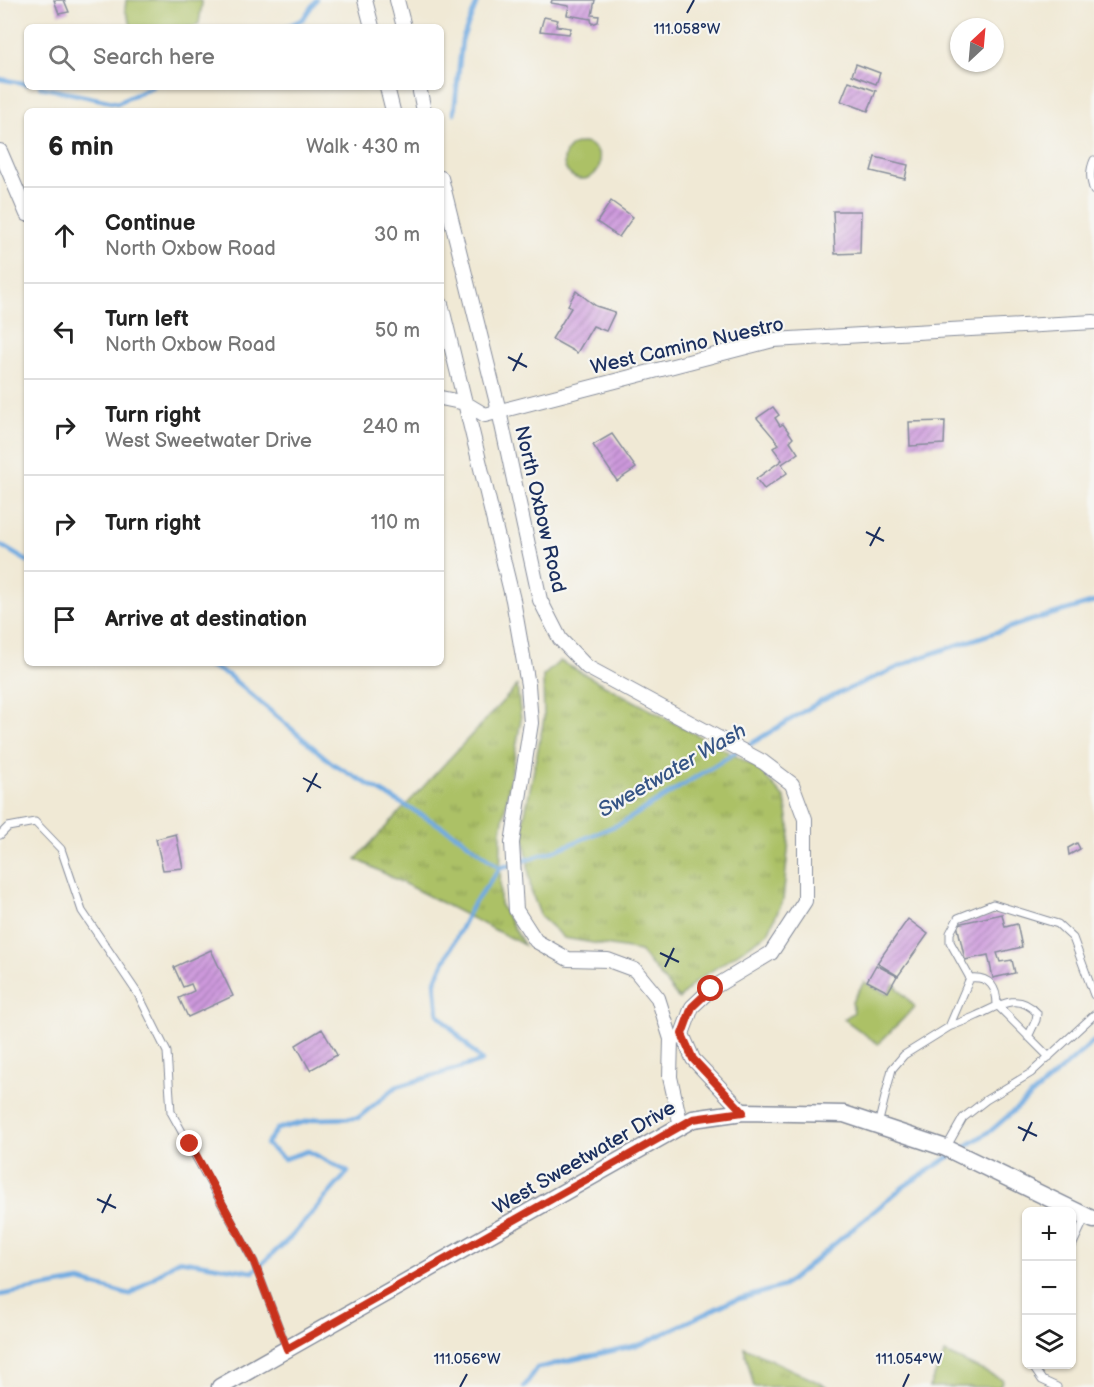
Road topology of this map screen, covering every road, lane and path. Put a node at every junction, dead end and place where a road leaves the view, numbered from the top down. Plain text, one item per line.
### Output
1 (365, 0) edge
2 (397, 0) edge
3 (371, 24) edge
4 (403, 24) edge
5 (388, 90) edge
6 (419, 90) edge
7 (392, 108) edge
8 (423, 108) edge
9 (0, 151) edge
10 (1094, 160) edge
11 (444, 190) edge
12 (1094, 191) edge
13 (24, 207) edge
14 (444, 316) edge
15 (1093, 319) edge
16 (444, 399) edge
17 (465, 403) junction
18 (499, 411) junction
19 (0, 835) edge
20 (970, 978) junction
21 (1091, 982) edge
22 (1094, 995) edge
23 (998, 1005) junction
24 (1094, 1015) edge
25 (949, 1027) junction
26 (1028, 1037) junction
27 (1049, 1057) junction
28 (743, 1112) junction
29 (878, 1125) junction
30 (681, 1126) junction
31 (946, 1148) junction
32 (1090, 1218) edge
33 (1076, 1239) edge
34 (287, 1349) junction
35 (1034, 1369) edge
36 (220, 1387) edge
37 (1057, 1387) edge

1 - 3 street
2 - 4 street
5 - 7 street
6 - 8 street
9 - 13 street
10 - 12 lane
11 - 18 street, North Oxbow Road
14 - 17 street
15 - 18 street, West Camino Nuestro
16 - 17 street, West Camino Nuestro
17 - 18 street, West Camino Nuestro
17 - 30 street
18 - 28 street, North Oxbow Road
19 - 34 lane
20 - 21 lane
20 - 23 lane
20 - 25 lane
21 - 22 lane
23 - 25 lane
23 - 26 lane
23 - 26 lane
24 - 27 lane
25 - 29 lane
26 - 27 lane
27 - 31 lane
28 - 29 street, West Sweetwater Drive
28 - 30 street, West Sweetwater Drive
29 - 31 street, West Sweetwater Drive
30 - 34 street, West Sweetwater Drive
31 - 32 street, West Sweetwater Drive
32 - 33 lane
34 - 36 street, West Sweetwater Drive
35 - 37 lane

